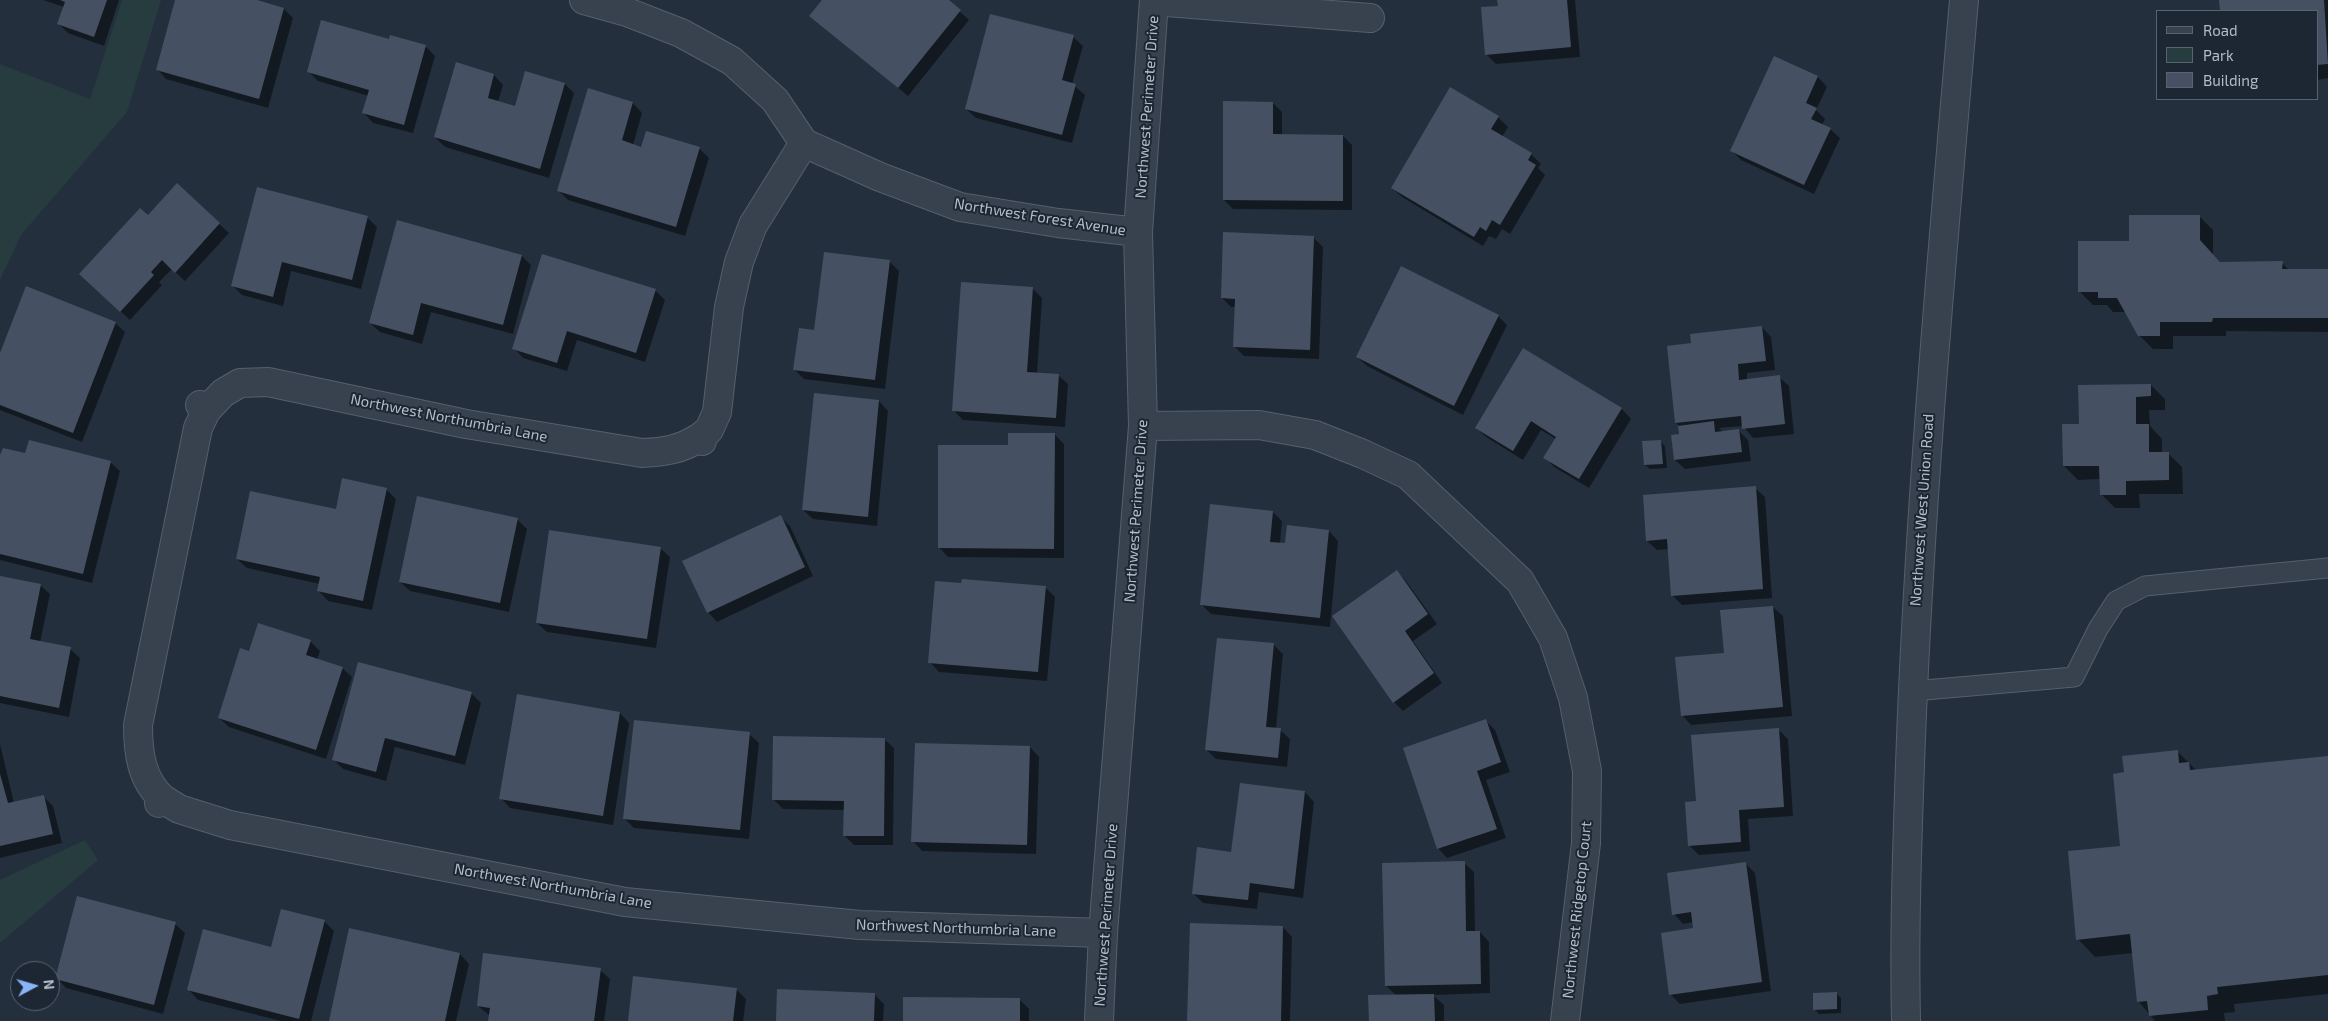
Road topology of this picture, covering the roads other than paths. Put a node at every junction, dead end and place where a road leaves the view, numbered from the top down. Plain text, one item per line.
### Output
1 (584, 0) edge
2 (1154, 0) edge
3 (1964, 0) edge
4 (1370, 18) dead end
5 (804, 143) junction
6 (1138, 232) junction
7 (1143, 426) junction
8 (2328, 568) edge
9 (1913, 691) junction
10 (1103, 933) junction
11 (1100, 1021) edge
12 (1565, 1021) edge
13 (1906, 1021) edge

1 - 5 street
2 - 4 street, Northwest Perimeter Drive
2 - 6 street, Northwest Perimeter Drive
3 - 9 street, Northwest West Union Road
5 - 6 street, Northwest Forest Avenue
5 - 10 street, Northwest Northumbria Lane
6 - 7 street, Northwest Perimeter Drive
7 - 10 street, Northwest Perimeter Drive
7 - 12 street, Northwest Ridgetop Court
8 - 9 lane
9 - 13 street, Northwest West Union Road
10 - 11 street, Northwest Perimeter Drive

